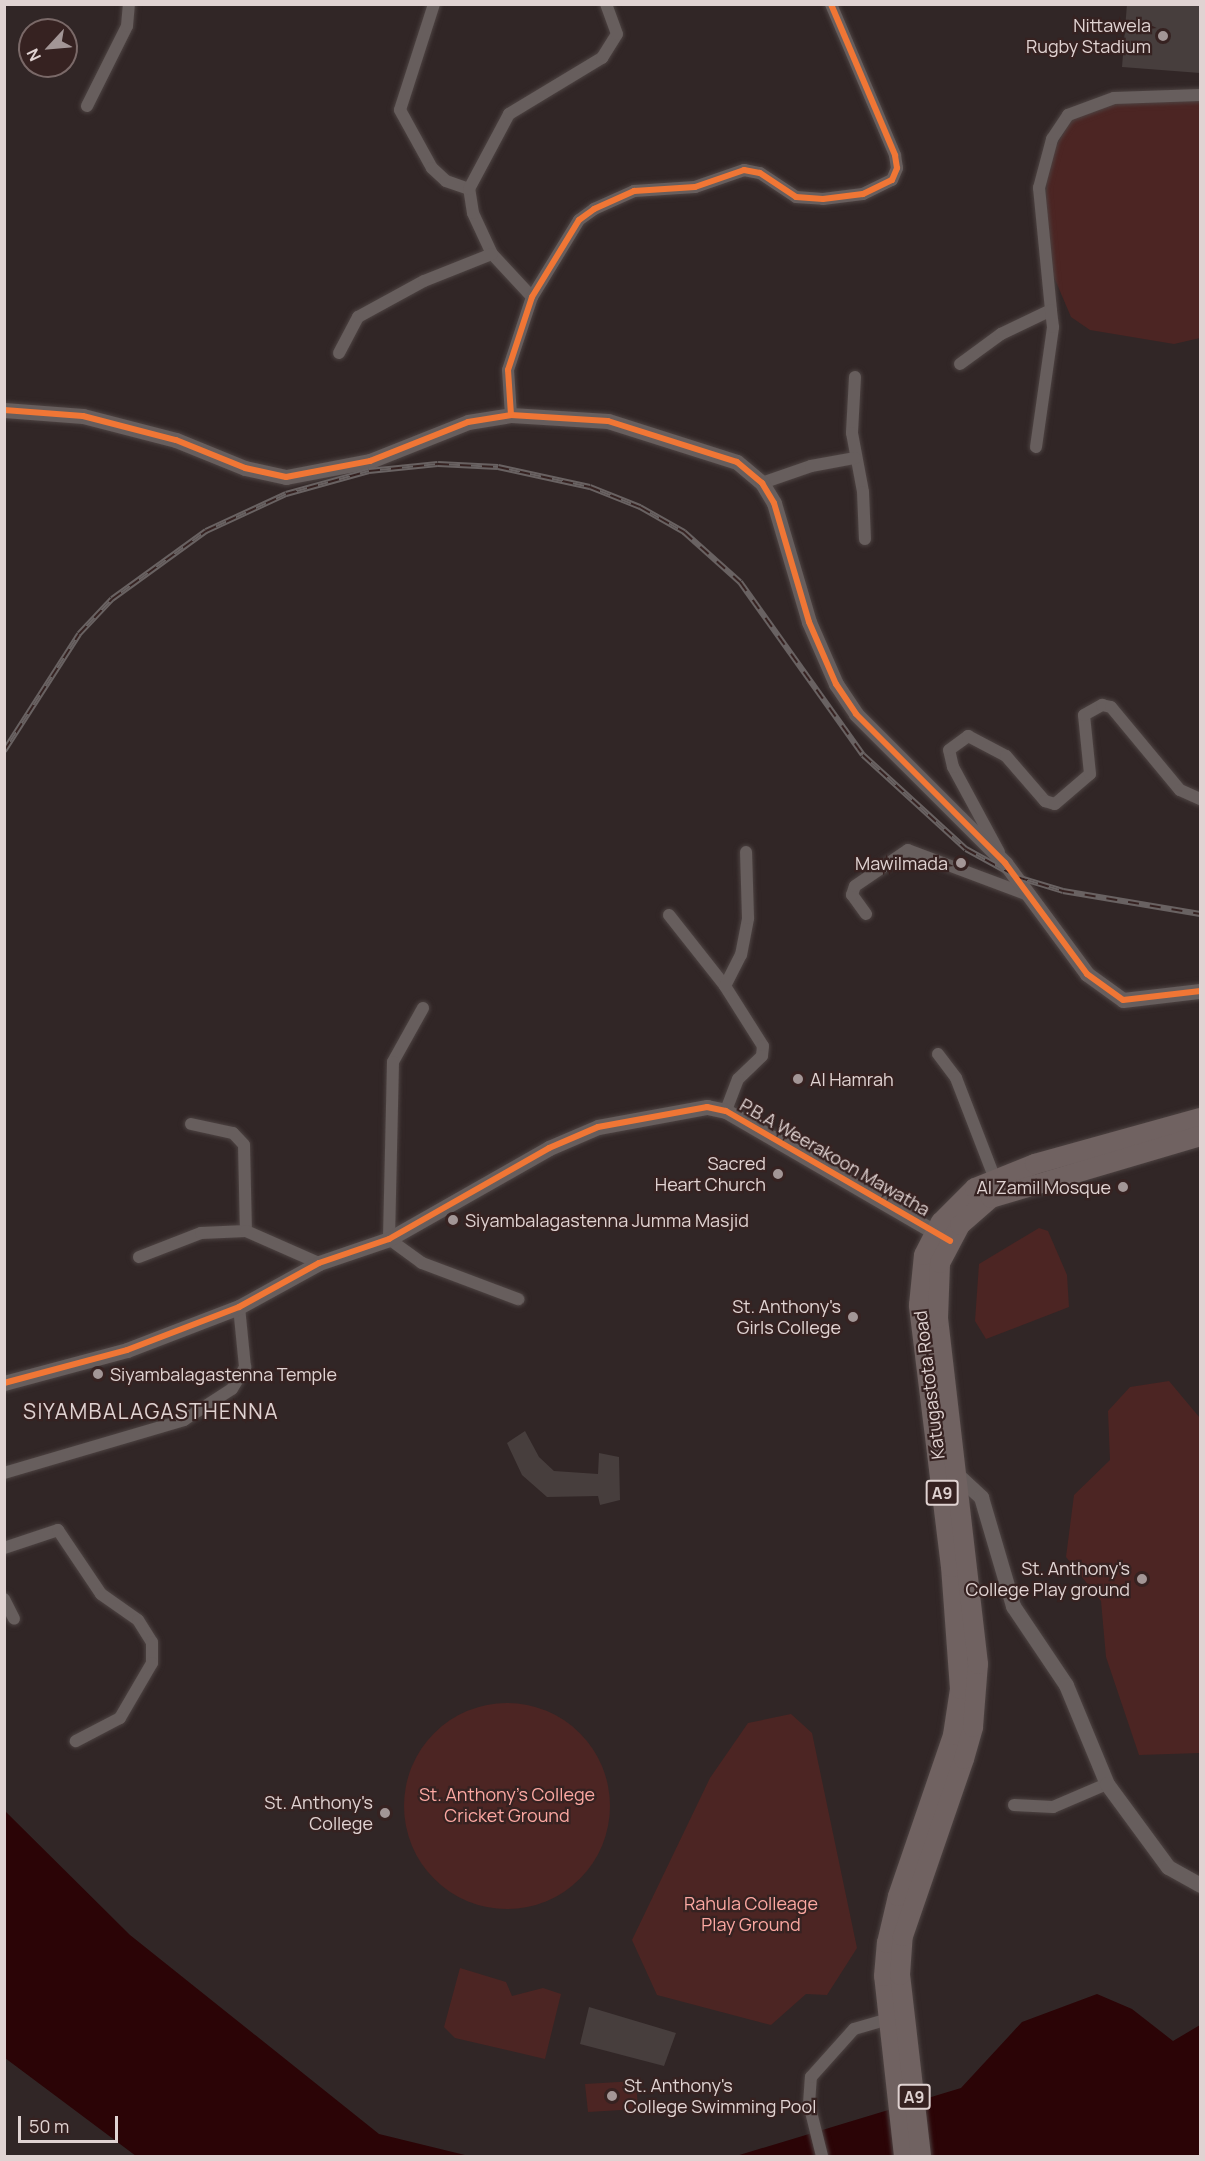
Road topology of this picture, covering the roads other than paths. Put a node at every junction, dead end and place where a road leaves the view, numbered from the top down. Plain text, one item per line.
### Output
1 (129, 4) edge
2 (434, 4) edge
3 (606, 4) edge
4 (831, 4) edge
5 (1200, 94) edge
6 (87, 106) dead end
7 (469, 189) junction
8 (492, 254) junction
9 (532, 297) junction
10 (1051, 310) junction
11 (339, 353) dead end
12 (960, 364) dead end
13 (855, 377) dead end
14 (4, 410) edge
15 (511, 416) junction
16 (1036, 447) dead end
17 (855, 458) junction
18 (762, 483) junction
19 (865, 539) dead end
20 (1200, 798) edge
21 (746, 852) dead end
22 (1005, 863) junction
23 (1031, 896) junction
24 (866, 914) dead end
25 (669, 915) dead end
26 (725, 986) junction
27 (1200, 991) edge
28 (423, 1008) dead end
29 (938, 1054) dead end
30 (726, 1111) junction
31 (1200, 1118) edge
32 (191, 1124) dead end
33 (1200, 1136) edge
34 (995, 1179) junction
35 (246, 1232) junction
36 (942, 1237) junction
37 (389, 1239) junction
38 (139, 1257) dead end
39 (319, 1263) junction
40 (518, 1299) dead end
41 (239, 1307) junction
42 (4, 1383) edge
43 (938, 1464) junction
44 (4, 1473) edge
45 (957, 1473) junction
46 (4, 1548) edge
47 (4, 1599) edge
48 (14, 1619) dead end
49 (76, 1742) dead end
50 (1107, 1784) junction
51 (1014, 1805) dead end
52 (1198, 1885) edge
53 (888, 2019) junction
54 (899, 2040) junction
55 (822, 2157) edge
56 (904, 2157) edge
57 (921, 2157) edge

1 - 6 street
2 - 7 street
3 - 7 street
4 - 9 street
5 - 10 street
7 - 8 street
8 - 9 street
8 - 11 street
9 - 15 street
10 - 12 street
10 - 16 street
13 - 17 street
14 - 15 street
15 - 18 street
17 - 18 street
17 - 19 street
18 - 22 street
20 - 22 street
21 - 26 street
22 - 23 street
23 - 24 street
23 - 27 street
25 - 26 street
26 - 30 street
28 - 37 street
29 - 34 street
30 - 36 street, P.B.A Weerakoon Mawatha
30 - 37 street, P.B.A Weerakoon Mawatha
31 - 34 highway, Katugastota Road / A9
32 - 35 street
33 - 36 highway, Katugastota Road / A9
34 - 36 highway, Katugastota Road / A9
35 - 38 street
35 - 39 street
36 - 43 highway, Katugastota Road / A9
36 - 45 highway, Katugastota Road / A9
37 - 39 street, P.B.A Weerakoon Mawatha
37 - 40 street
39 - 41 street, P.B.A Weerakoon Mawatha
41 - 42 street, P.B.A Weerakoon Mawatha
41 - 44 street
43 - 45 street
43 - 53 highway, Katugastota Road / A9
45 - 50 street
45 - 54 highway, Katugastota Road / A9
46 - 49 street
47 - 48 street
50 - 51 street
50 - 52 street
53 - 54 highway, Katugastota Road / A9
53 - 55 street
54 - 56 highway, A9
54 - 57 highway, A9

